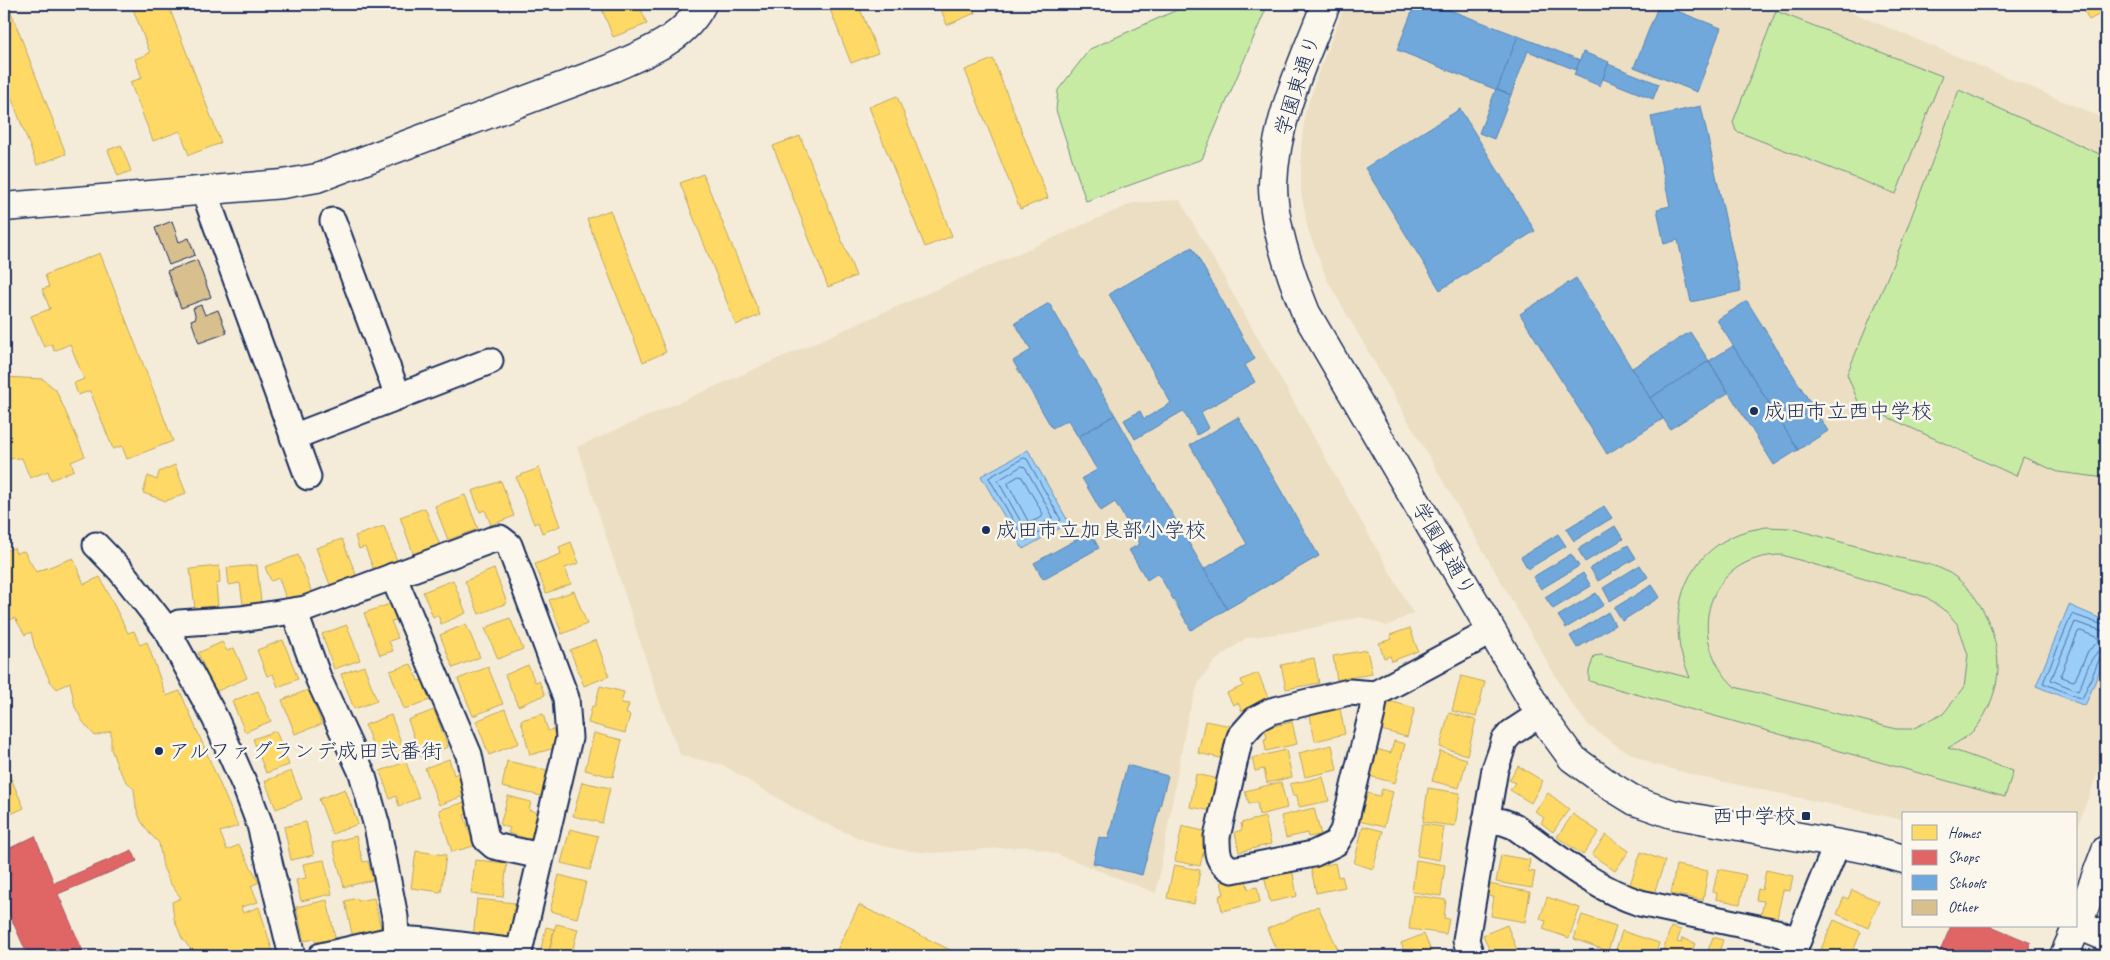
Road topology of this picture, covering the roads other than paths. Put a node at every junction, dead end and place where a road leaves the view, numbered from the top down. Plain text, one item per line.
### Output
1 (702, 4) edge
2 (1326, 4) edge
3 (204, 191) junction
4 (4, 207) edge
5 (333, 221) dead end
6 (490, 361) dead end
7 (398, 396) junction
8 (293, 437) junction
9 (308, 477) dead end
10 (96, 545) dead end
11 (393, 576) junction
12 (294, 611) junction
13 (167, 630) junction
14 (1492, 631) junction
15 (1375, 694) junction
16 (1540, 714) junction
17 (1486, 820) junction
18 (1837, 844) junction
19 (2106, 850) edge
20 (541, 856) junction
21 (1902, 858) edge
22 (2078, 921) edge
23 (2078, 924) edge
24 (2075, 928) edge
25 (2106, 937) edge
26 (396, 939) junction
27 (2106, 942) edge
28 (1794, 949) edge
29 (518, 954) edge
30 (292, 956) edge
31 (321, 956) edge
32 (1470, 956) edge
33 (2064, 956) edge
34 (2100, 956) edge

1 - 3 street
2 - 14 street, 学園東通り
3 - 4 street
3 - 8 street
5 - 7 street
6 - 7 street
7 - 8 street
8 - 9 street
10 - 13 street
11 - 12 street
11 - 20 street
11 - 20 street
12 - 13 street
12 - 26 street
13 - 30 street
14 - 15 street
14 - 16 street, 学園東通り
15 - 15 street
16 - 17 street
16 - 18 street, 学園東通り
17 - 28 street
17 - 32 street
18 - 21 street, 学園東通り
18 - 28 street
19 - 22 street
20 - 29 street
23 - 25 street
24 - 33 street
26 - 29 street
26 - 31 street
27 - 34 street

